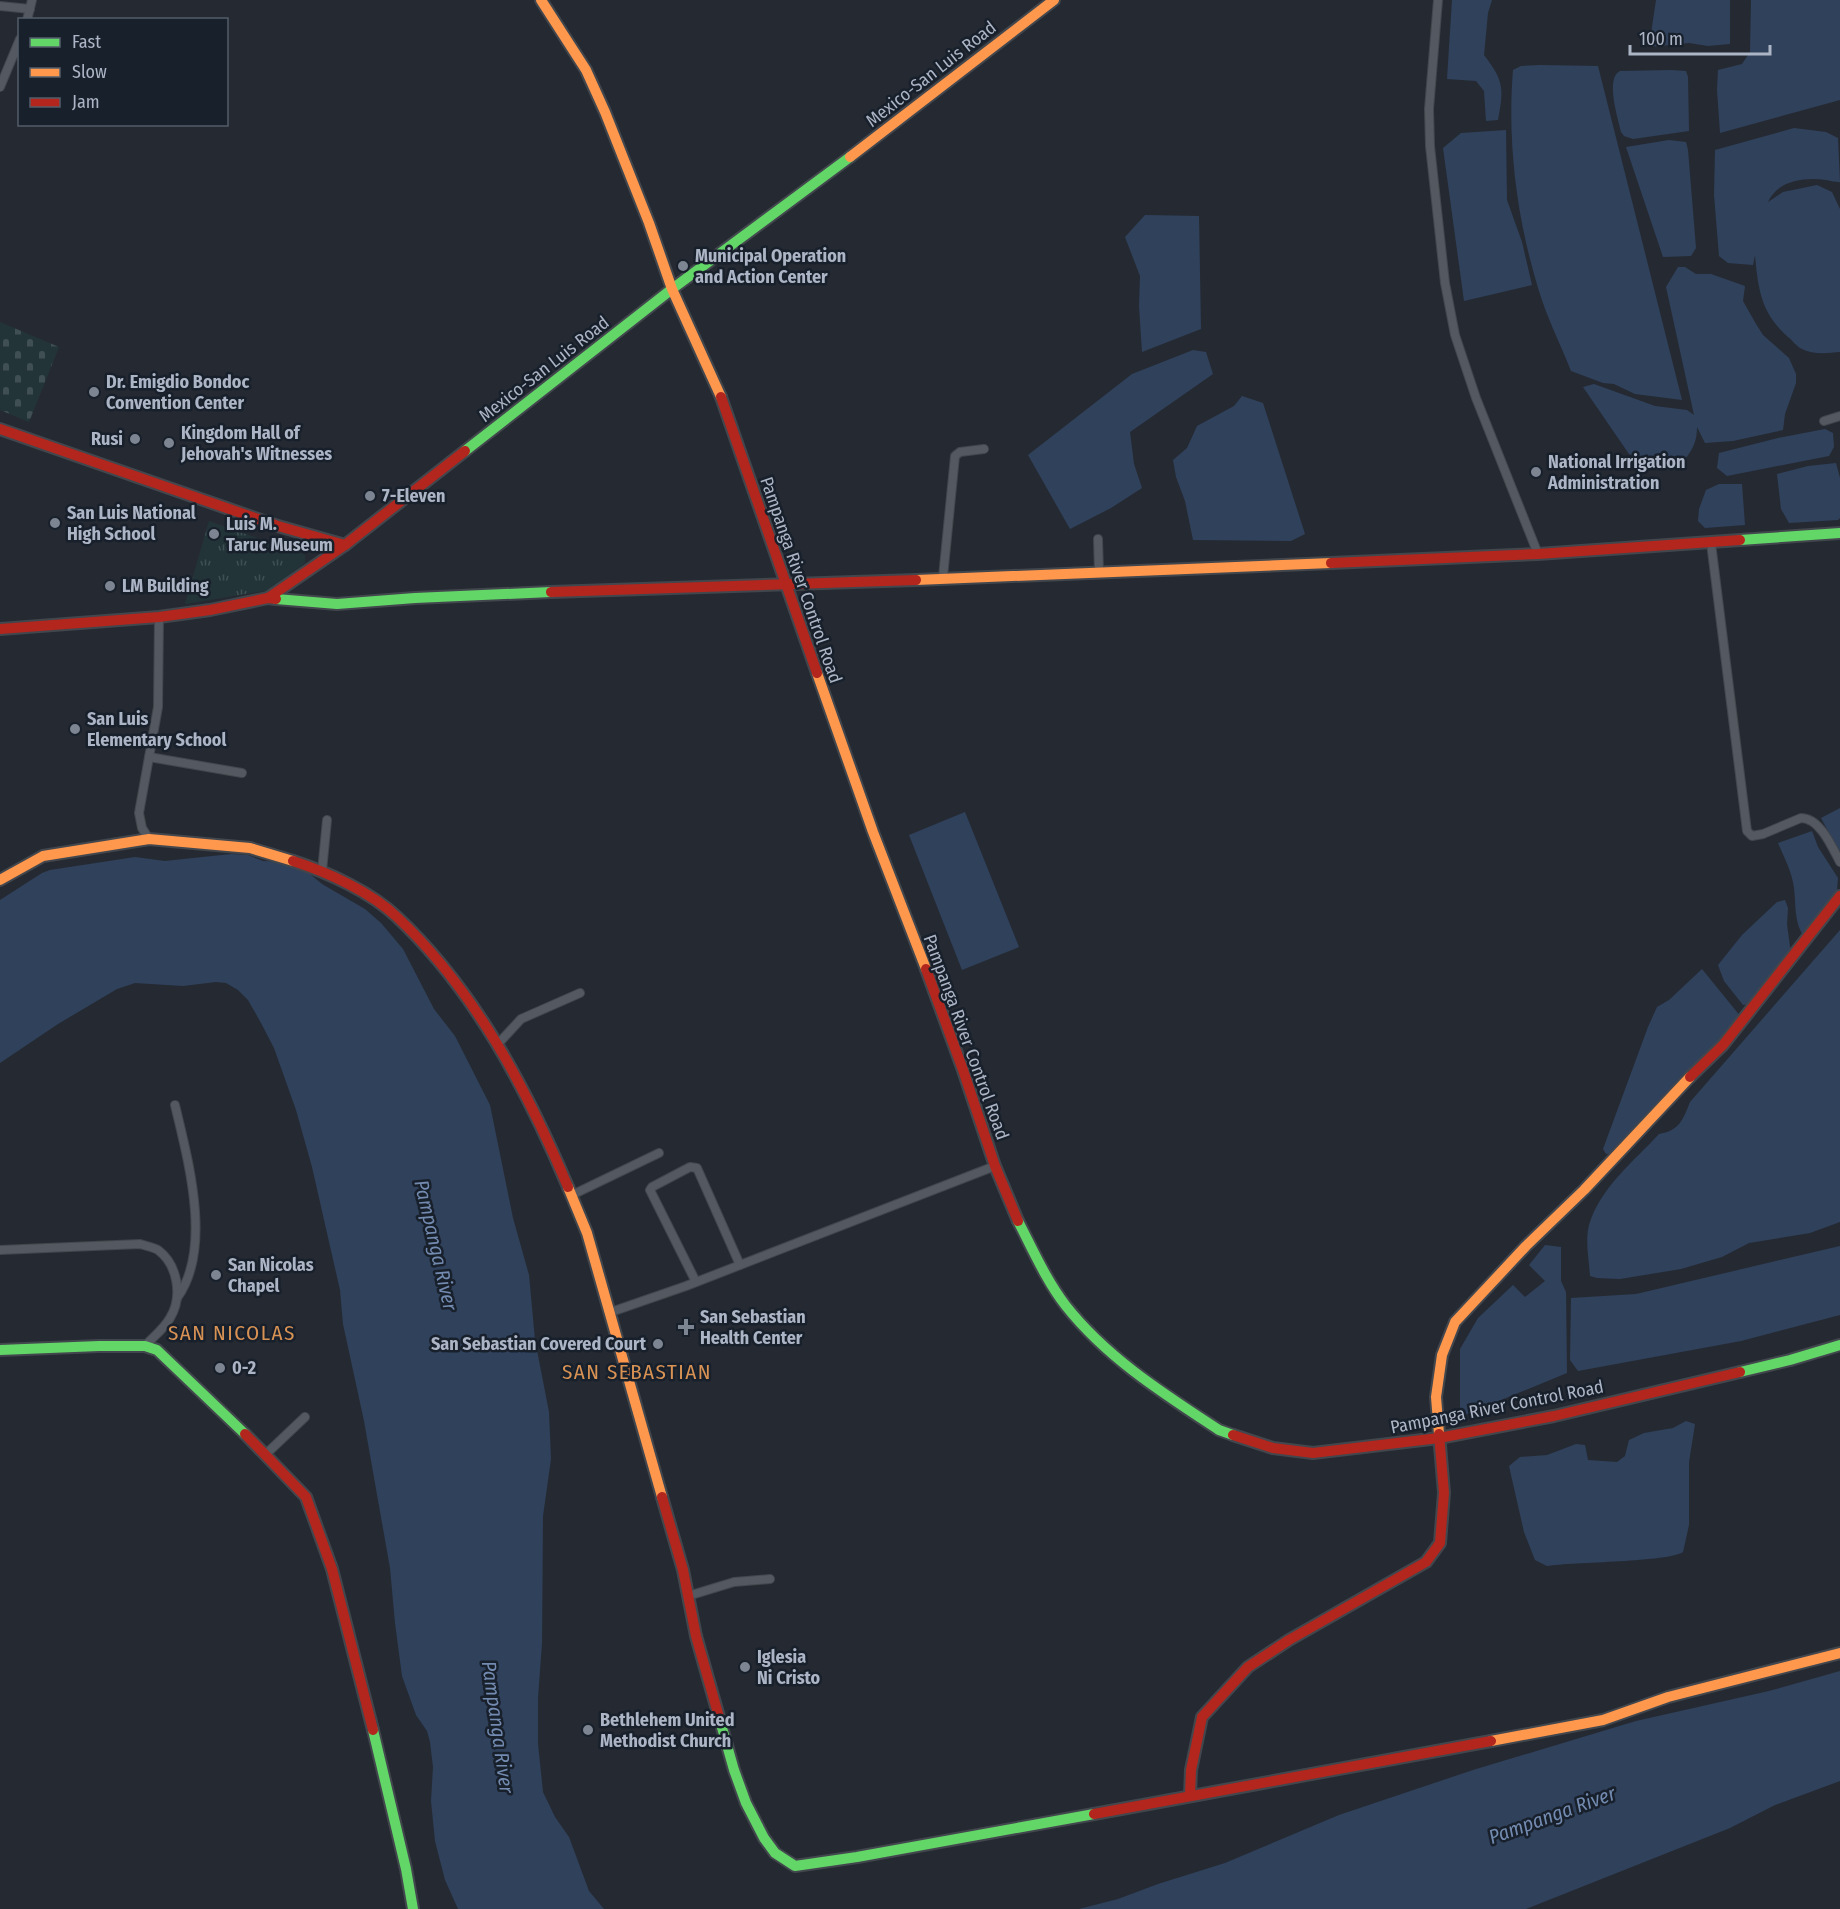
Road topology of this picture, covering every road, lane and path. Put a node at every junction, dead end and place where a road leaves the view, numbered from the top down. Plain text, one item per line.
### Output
1 (32, 0) edge
2 (541, 0) edge
3 (1054, 0) edge
4 (1438, 0) edge
5 (0, 6) edge
6 (30, 9) junction
7 (28, 18) edge
8 (18, 44) edge
9 (0, 87) edge
10 (672, 289) junction
11 (1840, 416) edge
12 (1824, 421) dead end
13 (0, 429) edge
14 (984, 449) dead end
15 (1840, 533) edge
16 (1098, 539) dead end
17 (1711, 543) junction
18 (345, 544) junction
19 (1538, 554) junction
20 (1099, 572) junction
21 (943, 577) junction
22 (787, 585) junction
23 (267, 598) junction
24 (159, 617) junction
25 (0, 629) edge
26 (149, 757) junction
27 (242, 773) dead end
28 (327, 820) dead end
29 (149, 838) junction
30 (1840, 862) edge
31 (322, 871) junction
32 (0, 880) edge
33 (1840, 896) edge
34 (580, 993) dead end
35 (498, 1044) junction
36 (175, 1105) dead end
37 (659, 1153) dead end
38 (995, 1166) junction
39 (572, 1196) junction
40 (0, 1250) edge
41 (741, 1265) junction
42 (696, 1282) junction
43 (177, 1299) junction
44 (610, 1312) junction
45 (145, 1346) junction
46 (1840, 1346) edge
47 (0, 1350) edge
48 (305, 1418) dead end
49 (1439, 1438) junction
50 (266, 1454) junction
51 (770, 1578) dead end
52 (688, 1596) junction
53 (1840, 1653) edge
54 (1190, 1795) junction
55 (413, 1909) edge

1 - 6 street
2 - 10 street, Pampanga River Control Road
3 - 10 street, Mexico-San Luis Road
4 - 19 street
5 - 6 street
6 - 7 street
8 - 9 street
10 - 18 street, Mexico-San Luis Road
10 - 22 street, Pampanga River Control Road
11 - 12 street
13 - 18 street
14 - 21 street
15 - 17 street
16 - 20 street
17 - 19 street
17 - 30 street
18 - 23 street, Mexico-San Luis Road
19 - 20 street
20 - 21 street
21 - 22 street
22 - 23 street
22 - 38 street, Pampanga River Control Road
23 - 24 street
24 - 25 street
24 - 26 street
26 - 27 street
26 - 29 street
28 - 31 street
29 - 31 street
29 - 32 street
31 - 35 street
33 - 49 street
34 - 35 street
35 - 39 street
36 - 43 street
37 - 39 street
38 - 41 street
38 - 49 street, Pampanga River Control Road
39 - 44 street
40 - 43 street
41 - 42 street
41 - 42 street
42 - 44 street
43 - 45 street
44 - 52 street
45 - 47 street
45 - 50 street
46 - 49 street, Pampanga River Control Road
48 - 50 street
49 - 54 street
50 - 55 street
51 - 52 street
52 - 54 street
53 - 54 street

